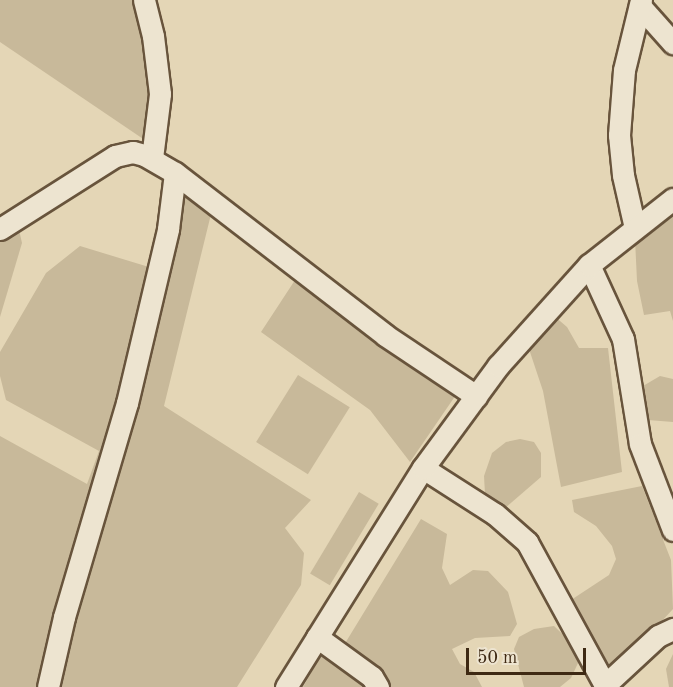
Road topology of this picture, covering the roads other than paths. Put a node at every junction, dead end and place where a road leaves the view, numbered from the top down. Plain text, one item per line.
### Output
1 (144, 0) edge
2 (641, 3) edge
3 (673, 43) edge
4 (152, 158) junction
5 (176, 173) junction
6 (673, 199) edge
7 (635, 228) junction
8 (0, 229) edge
9 (589, 265) junction
10 (476, 396) junction
11 (423, 468) junction
12 (673, 530) edge
13 (673, 629) edge
14 (317, 637) junction
15 (605, 686) edge
16 (48, 687) edge
17 (286, 687) edge
18 (378, 687) edge

1 - 4 street
2 - 3 street
2 - 7 street
4 - 5 street
4 - 8 street
5 - 10 street
5 - 16 street
6 - 7 street
7 - 9 street
9 - 10 street
9 - 12 street
10 - 11 street
11 - 14 street
11 - 15 street
13 - 15 street
14 - 17 street
14 - 18 street

